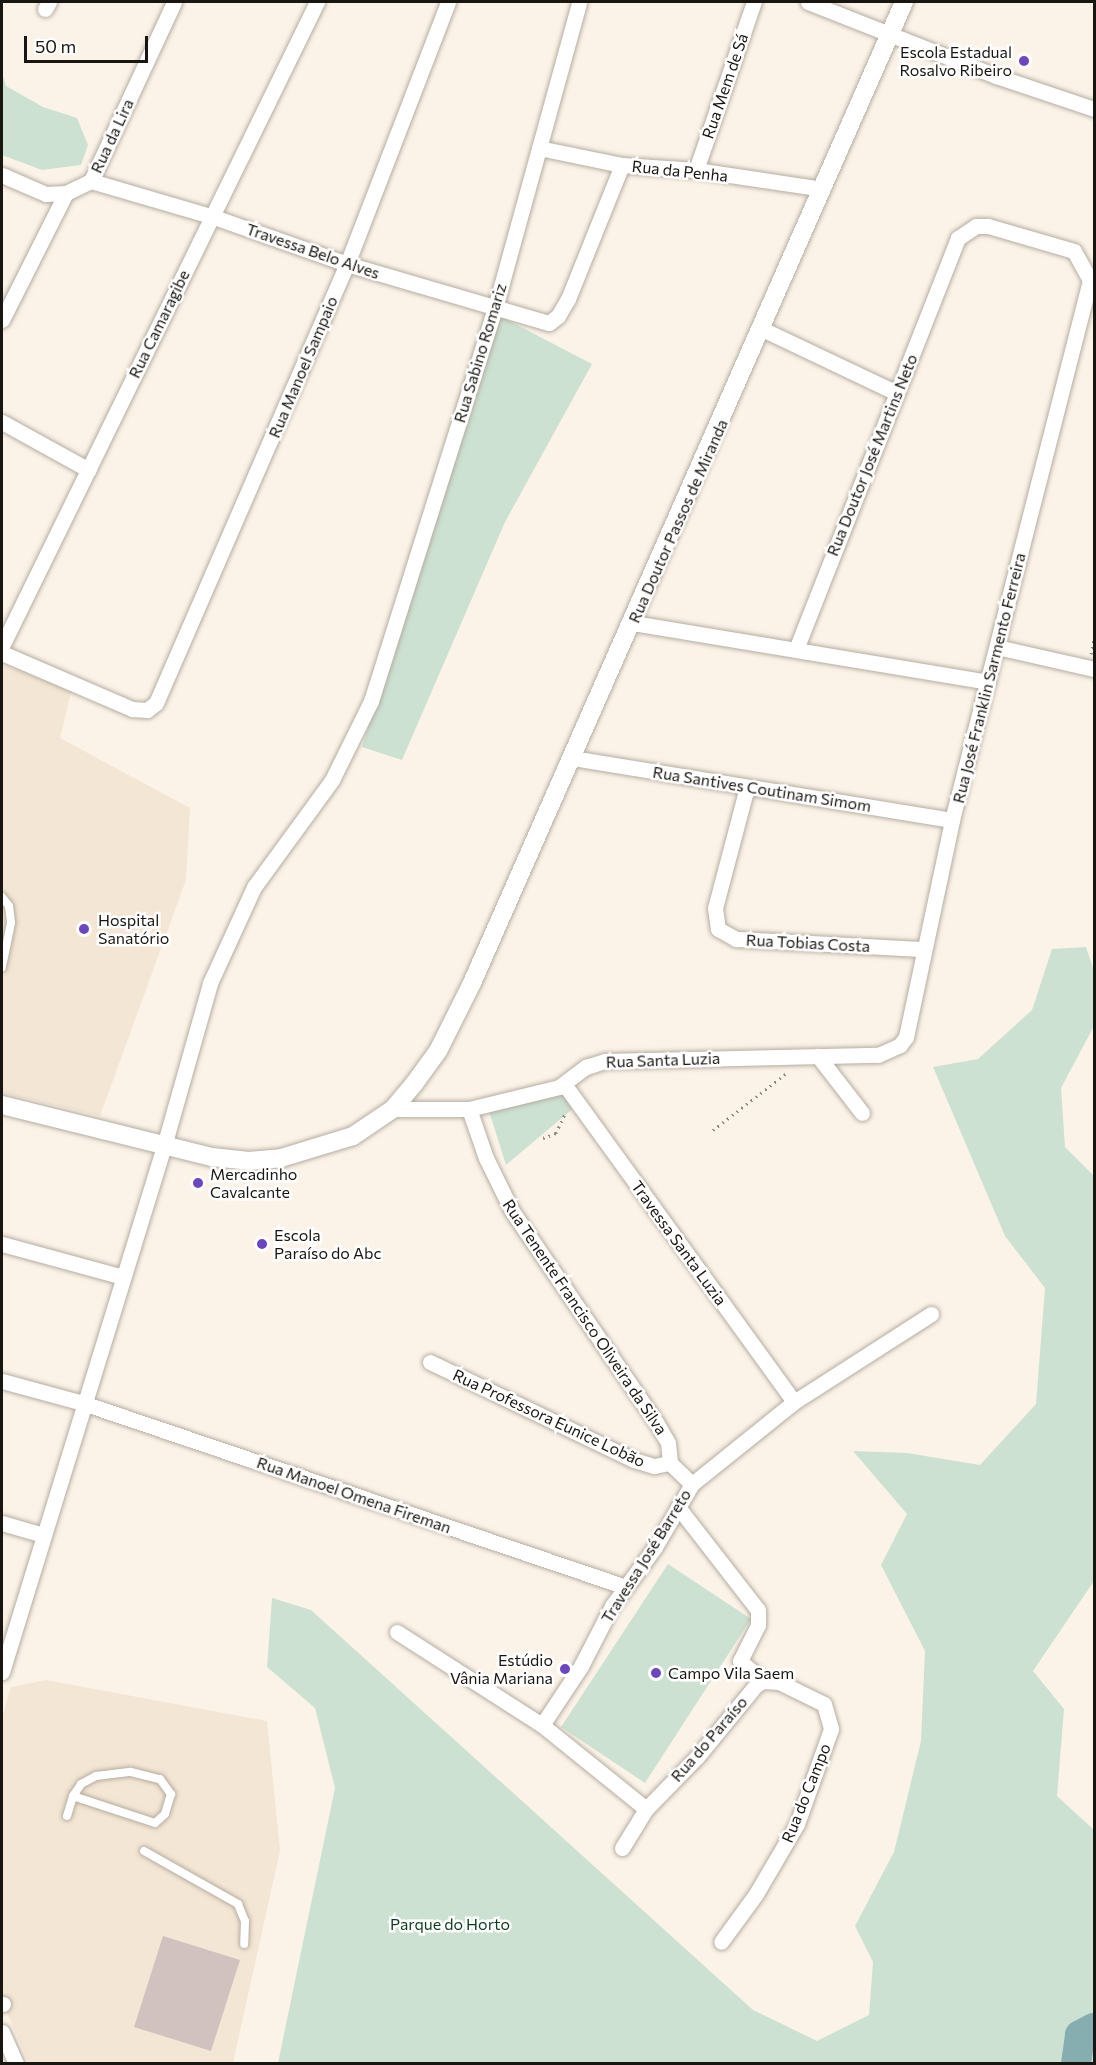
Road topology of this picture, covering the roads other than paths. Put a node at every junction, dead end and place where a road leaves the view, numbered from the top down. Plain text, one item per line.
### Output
1 (174, 2) edge
2 (317, 2) edge
3 (448, 2) edge
4 (579, 2) edge
5 (754, 2) edge
6 (808, 2) edge
7 (904, 2) edge
8 (891, 32) junction
9 (1095, 109) edge
10 (539, 148) junction
11 (622, 165) junction
12 (696, 170) junction
13 (2, 175) edge
14 (91, 181) junction
15 (823, 189) junction
16 (66, 193) junction
17 (211, 216) junction
18 (347, 264) junction
19 (1090, 280) joint
20 (495, 308) junction
21 (2, 320) edge
22 (762, 329) junction
23 (897, 393) junction
24 (2, 422) edge
25 (90, 470) junction
26 (633, 623) junction
27 (2, 646) edge
28 (997, 647) junction
29 (796, 649) junction
30 (2, 653) edge
31 (1095, 669) edge
32 (988, 682) junction
33 (573, 758) junction
34 (747, 787) junction
35 (952, 820) junction
36 (2, 897) edge
37 (922, 949) junction
38 (2, 967) edge
39 (871, 1055) joint
40 (813, 1056) junction
41 (567, 1088) junction
42 (2, 1106) edge
43 (393, 1108) junction
44 (470, 1110) junction
45 (862, 1113) dead end
46 (164, 1146) junction
47 (2, 1244) edge
48 (120, 1276) junction
49 (931, 1314) dead end
50 (429, 1362) dead end
51 (2, 1381) edge
52 (794, 1402) junction
53 (83, 1403) junction
54 (670, 1463) junction
55 (692, 1484) junction
56 (678, 1507) junction
57 (2, 1523) edge
58 (43, 1535) junction
59 (626, 1587) junction
60 (397, 1632) dead end
61 (2, 1669) edge
62 (763, 1681) junction
63 (542, 1725) junction
64 (74, 1796) junction
65 (646, 1809) junction
66 (67, 1815) dead end
67 (622, 1848) dead end
68 (144, 1851) dead end
69 (721, 1942) dead end
70 (244, 1944) dead end
71 (2, 2032) edge
72 (16, 2064) edge

1 - 14 street, Rua da Lira
2 - 17 street, Rua Camaragibe
3 - 18 street, Rua Manoel Sampaio
4 - 10 street, Rua Sabino Romariz
5 - 12 street, Rua Mem de Sá
6 - 8 street
7 - 8 street, Rua Doutor Passos de Miranda
8 - 9 street
8 - 15 street, Rua Doutor Passos de Miranda
10 - 11 street, Rua da Penha
10 - 20 street, Rua Sabino Romariz
11 - 12 street, Rua da Penha
11 - 20 street, Travessa Belo Alves
12 - 15 street, Rua da Penha
13 - 16 street
14 - 16 street, Rua da Lira
14 - 17 street, Travessa Belo Alves
15 - 22 street, Rua Doutor Passos de Miranda
16 - 21 street
17 - 18 street, Travessa Belo Alves
17 - 25 street, Rua Camaragibe
18 - 20 street, Travessa Belo Alves
18 - 30 street, Rua Manoel Sampaio
19 - 23 street, Rua Doutor José Martins Neto
19 - 28 street, Rua José Franklin Sarmento Ferreira
20 - 46 street, Rua Sabino Romariz
22 - 23 street
22 - 26 street, Rua Doutor Passos de Miranda
23 - 29 street, Rua Doutor José Martins Neto
24 - 25 street
25 - 27 street, Rua Camaragibe
26 - 29 street
26 - 33 street, Rua Doutor Passos de Miranda
28 - 31 street
28 - 32 street, Rua José Franklin Sarmento Ferreira
29 - 32 street
32 - 35 street, Rua José Franklin Sarmento Ferreira
33 - 34 street, Rua Santives Coutinam Simom
33 - 43 street, Rua Doutor Passos de Miranda
34 - 35 street, Rua Santives Coutinam Simom
34 - 37 street, Rua Tobias Costa
35 - 37 street, Rua José Franklin Sarmento Ferreira
36 - 38 lane
37 - 39 street, Rua José Franklin Sarmento Ferreira
39 - 40 street, Rua Santa Luzia
40 - 41 street, Rua Santa Luzia
40 - 45 street
41 - 44 street, Rua Santa Luzia
41 - 52 street, Travessa Santa Luzia
42 - 46 street, Rua Doutor Passos de Miranda
43 - 44 street, Rua Santa Luzia
43 - 46 street, Rua Doutor Passos de Miranda
44 - 54 street, Rua Tenente Francisco Oliveira da Silva
46 - 48 street, Rua Sabino Romariz
47 - 48 street
48 - 53 street, Rua Sabino Romariz
49 - 52 street, Travessa José Barreto
50 - 54 street, Rua Professora Eunice Lobão
51 - 53 street, Rua Manoel Omena Fireman
52 - 55 street, Travessa José Barreto
53 - 58 street, Rua Sabino Romariz
53 - 59 street, Rua Manoel Omena Fireman
54 - 55 street
55 - 56 street, Travessa José Barreto
56 - 59 street, Travessa José Barreto
56 - 62 street
57 - 58 street
58 - 61 street, Rua Sabino Romariz
59 - 63 street, Travessa José Barreto
60 - 63 street
62 - 65 street, Rua do Paraíso
62 - 69 street, Rua do Campo
63 - 65 street
64 - 64 lane
64 - 66 lane
65 - 67 street, Rua do Paraíso
68 - 70 lane
71 - 72 street

